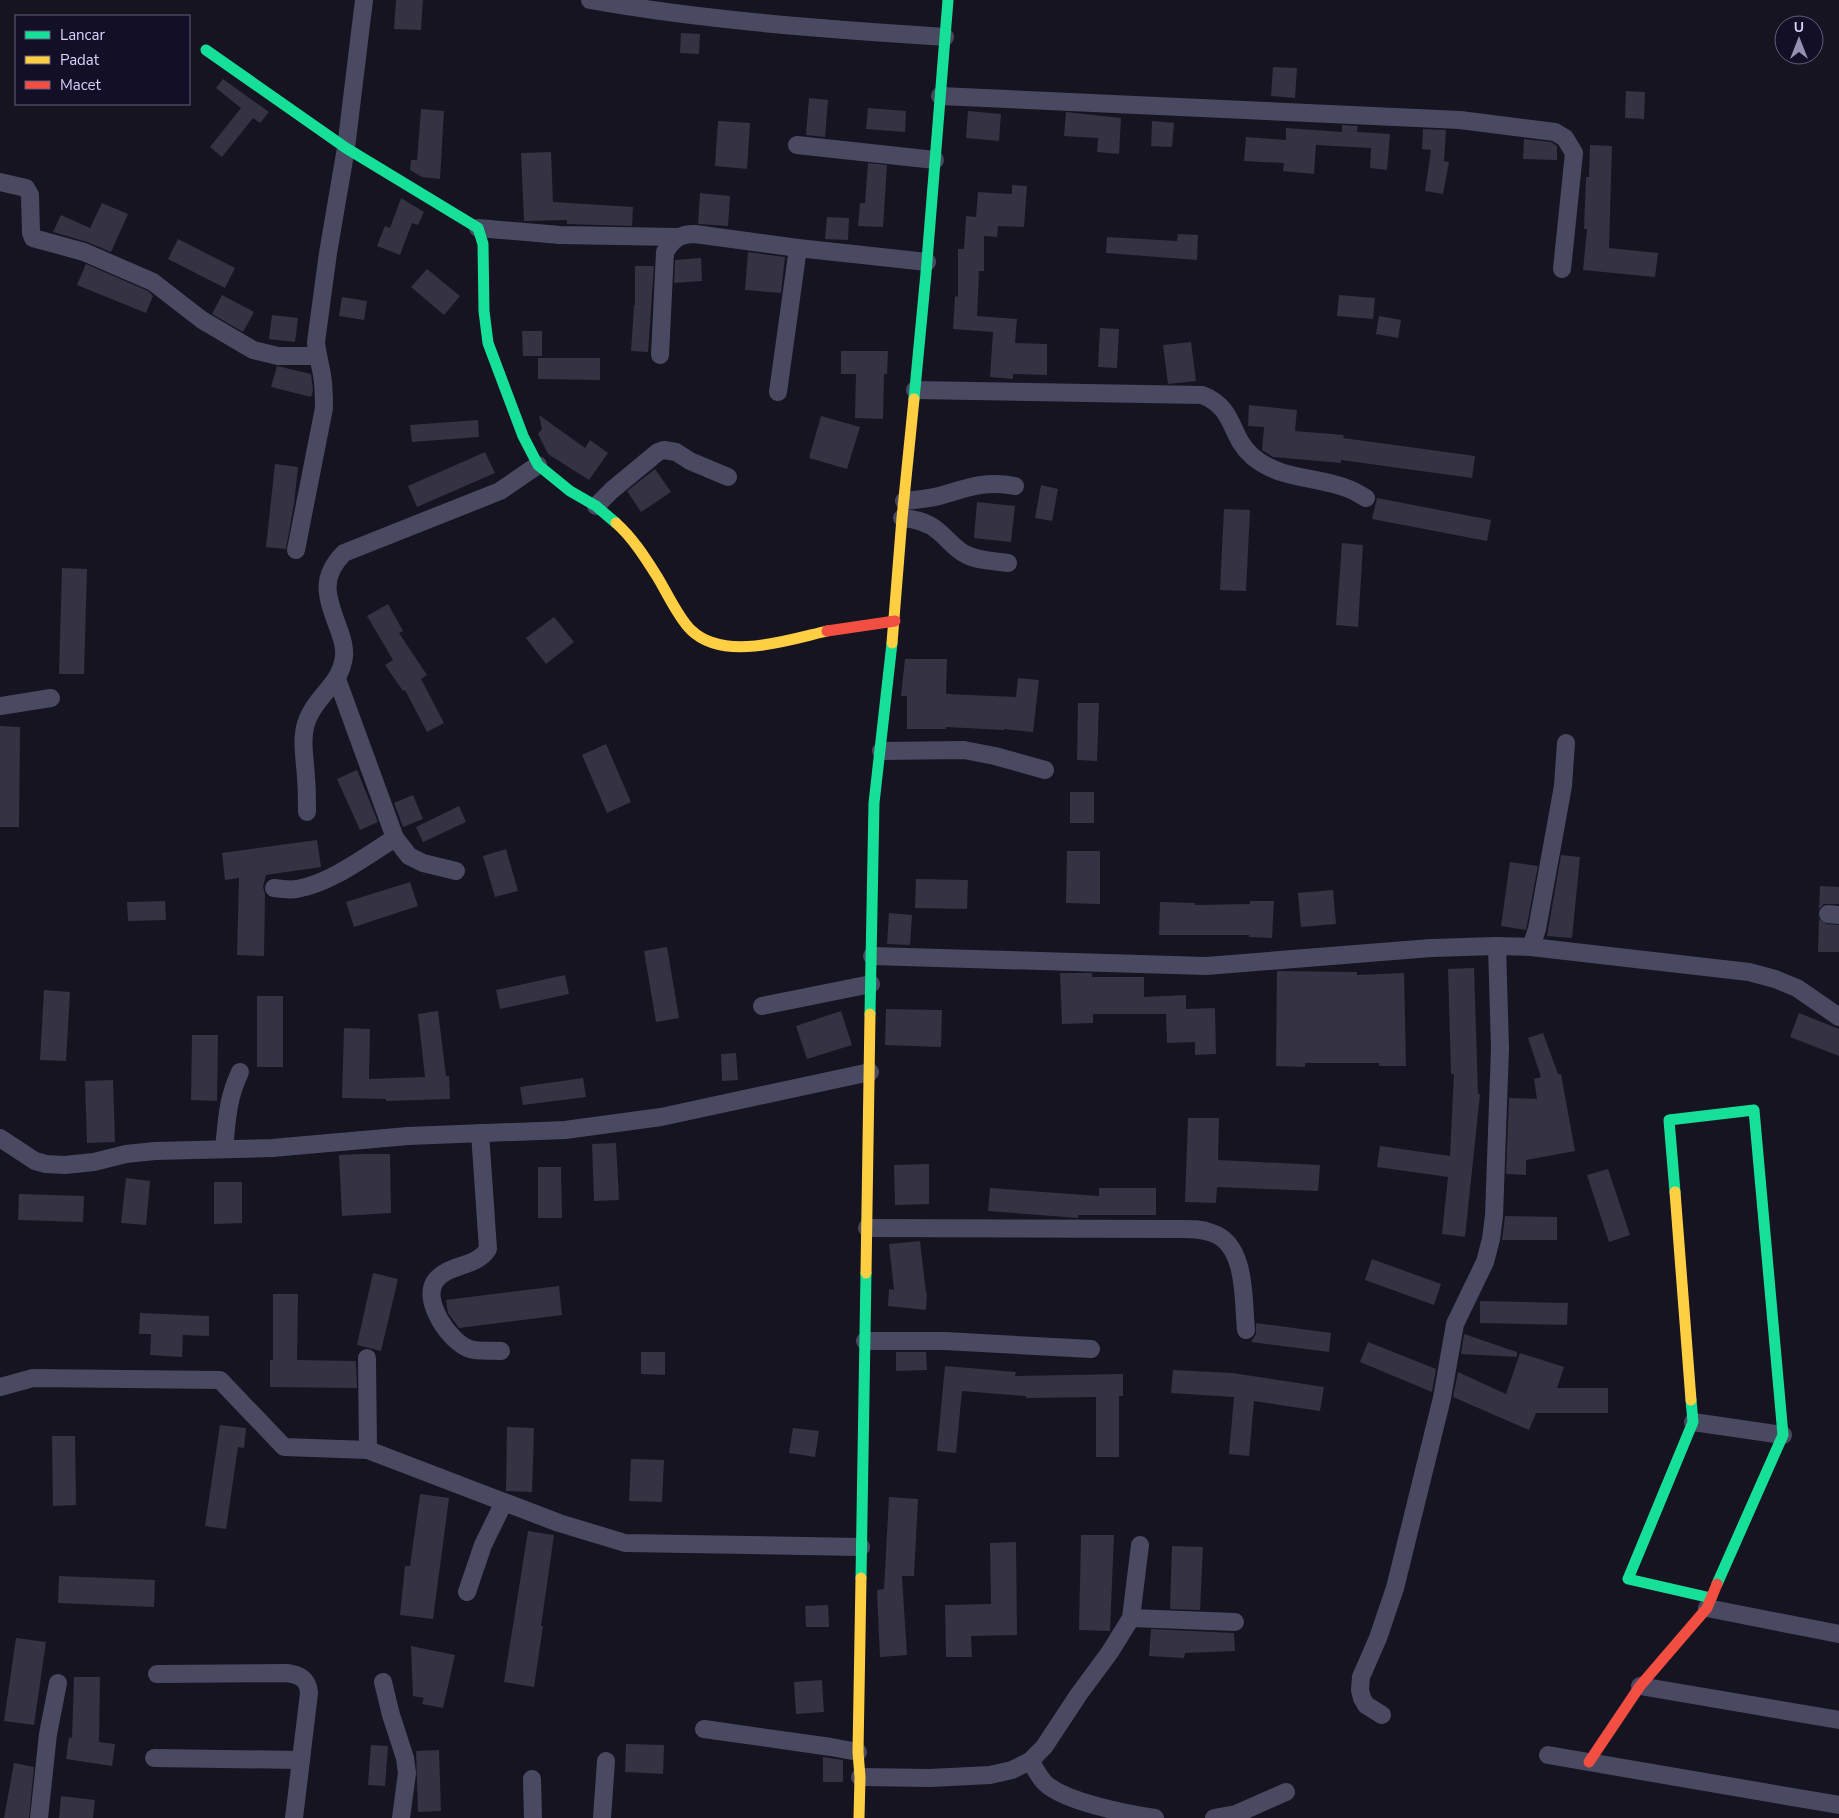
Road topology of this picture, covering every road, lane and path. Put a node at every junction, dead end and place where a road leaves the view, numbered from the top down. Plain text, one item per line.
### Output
1 (364, 0) edge
2 (590, 0) edge
3 (948, 0) edge
4 (945, 37) junction
5 (206, 50) dead end
6 (940, 96) junction
7 (797, 146) dead end
8 (346, 148) junction
9 (935, 160) junction
10 (0, 182) edge
11 (478, 228) junction
12 (677, 237) junction
13 (798, 248) junction
14 (927, 262) junction
15 (1562, 269) dead end
16 (660, 355) dead end
17 (317, 356) junction
18 (915, 390) junction
19 (778, 392) dead end
20 (538, 464) junction
21 (728, 477) dead end
22 (1015, 486) dead end
23 (1366, 498) dead end
24 (596, 506) junction
25 (903, 510) junction
26 (296, 550) dead end
27 (1008, 562) dead end
28 (895, 621) junction
29 (337, 679) junction
30 (51, 698) dead end
31 (0, 706) edge
32 (1566, 743) dead end
33 (881, 752) junction
34 (1044, 770) dead end
35 (307, 812) dead end
36 (395, 838) junction
37 (456, 871) dead end
38 (274, 888) dead end
39 (1497, 946) junction
40 (1531, 948) junction
41 (872, 956) junction
42 (871, 984) junction
43 (762, 1006) dead end
44 (1839, 1016) edge
45 (240, 1072) dead end
46 (870, 1072) junction
47 (480, 1133) junction
48 (0, 1138) edge
49 (224, 1149) junction
50 (867, 1228) junction
51 (1246, 1330) dead end
52 (865, 1341) junction
53 (1092, 1349) dead end
54 (501, 1351) dead end
55 (367, 1358) dead end
56 (0, 1387) edge
57 (1693, 1422) junction
58 (1782, 1435) junction
59 (368, 1450) junction
60 (504, 1502) junction
61 (1140, 1545) dead end
62 (861, 1547) junction
63 (467, 1592) dead end
64 (1709, 1603) junction
65 (1131, 1618) junction
66 (1235, 1622) dead end
67 (1839, 1634) edge
68 (157, 1674) dead end
69 (383, 1682) dead end
70 (58, 1683) dead end
71 (1640, 1686) junction
72 (1382, 1715) dead end
73 (1839, 1720) edge
74 (704, 1729) dead end
75 (858, 1752) junction
76 (1548, 1755) dead end
77 (154, 1758) dead end
78 (301, 1760) junction
79 (606, 1761) dead end
80 (1030, 1761) junction
81 (1589, 1762) junction
82 (860, 1777) junction
83 (532, 1780) dead end
84 (1286, 1792) dead end
85 (1839, 1805) edge
86 (39, 1818) edge
87 (294, 1818) edge
88 (401, 1818) edge
89 (533, 1818) edge
90 (602, 1818) edge
91 (859, 1818) edge
92 (1156, 1818) edge
93 (1214, 1818) edge

1 - 8 street
2 - 4 street
3 - 4 street
4 - 6 street
5 - 8 street
6 - 9 street
6 - 15 street
7 - 9 street
8 - 11 street
8 - 17 street
9 - 14 street
10 - 17 street
11 - 12 street
11 - 20 street
12 - 13 street
12 - 16 street
13 - 14 street
13 - 19 street
14 - 18 street
17 - 26 street
18 - 23 street
18 - 25 street
20 - 24 street
20 - 29 street
21 - 24 street
22 - 25 street
24 - 28 street
25 - 27 street
25 - 28 street
28 - 33 street
29 - 35 street
29 - 36 street
30 - 31 street
32 - 40 street
33 - 34 street
33 - 41 street
36 - 37 street
36 - 38 street
39 - 40 street
39 - 41 street
39 - 72 street
40 - 44 street
41 - 42 street
42 - 43 street
42 - 46 street
45 - 49 street
46 - 47 street
46 - 50 street
47 - 49 street
47 - 54 street
48 - 49 street
50 - 51 street
50 - 52 street
52 - 53 street
52 - 62 street
55 - 59 street
56 - 59 street
57 - 58 street
57 - 58 street
57 - 64 street
58 - 64 street
59 - 60 street
60 - 62 street
60 - 63 street
61 - 65 street
62 - 75 street
64 - 67 street
64 - 71 street
65 - 66 street
65 - 80 street
68 - 78 street
69 - 88 street
70 - 86 street
71 - 73 street
71 - 81 street
74 - 75 street
75 - 82 street
76 - 81 street
77 - 78 street
78 - 87 street
79 - 90 street
80 - 82 street
80 - 92 street
81 - 85 street
82 - 91 street
83 - 89 street
84 - 93 street

